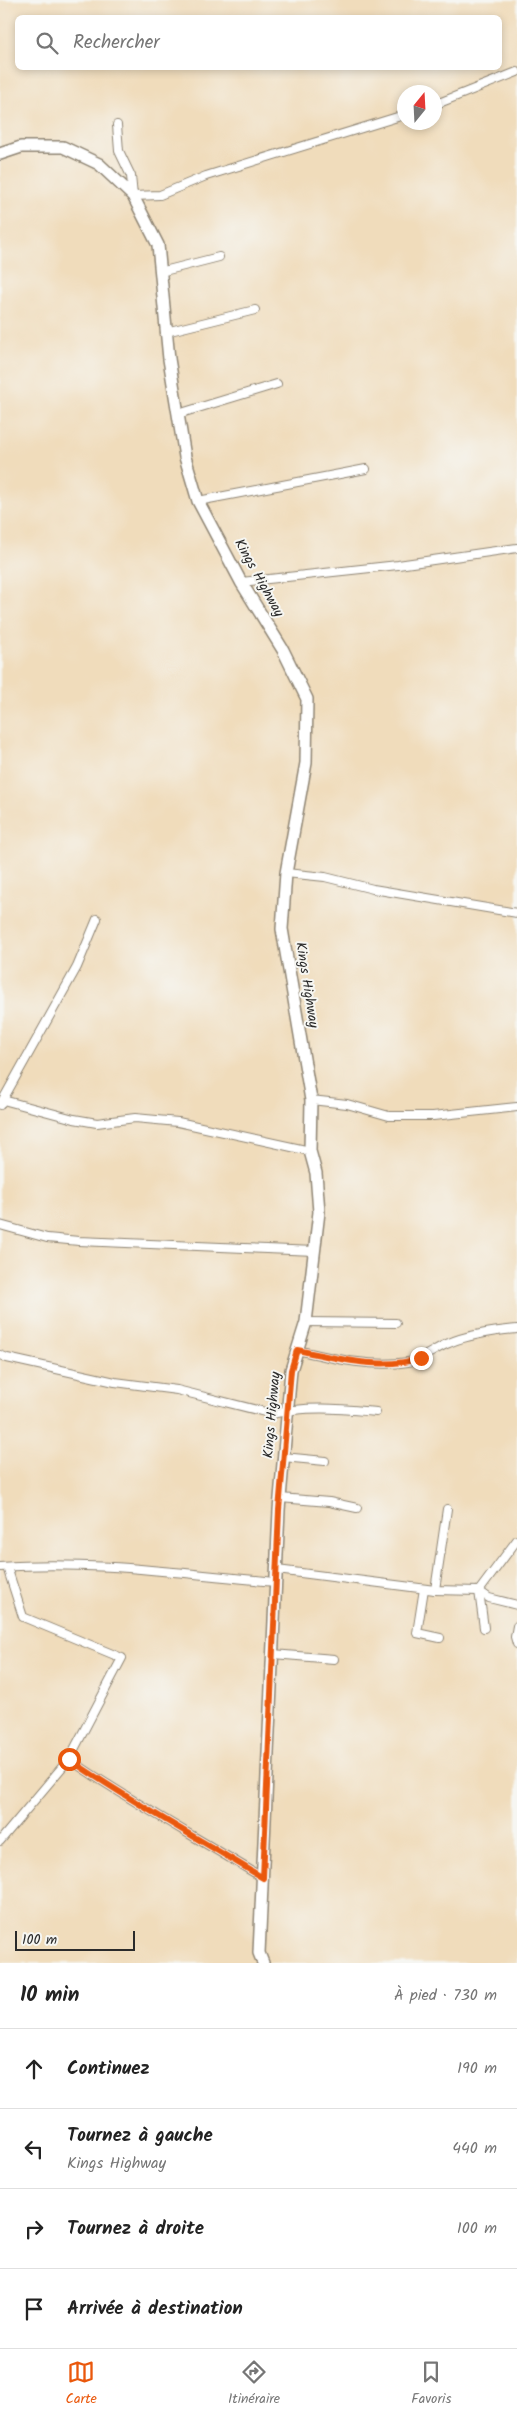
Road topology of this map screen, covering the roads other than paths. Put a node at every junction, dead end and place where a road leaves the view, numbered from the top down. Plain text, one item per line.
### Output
1 (517, 72) edge
2 (442, 102) edge
3 (397, 117) edge
4 (117, 125) dead end
5 (0, 154) edge
6 (134, 196) junction
7 (219, 257) dead end
8 (160, 272) junction
9 (255, 310) dead end
10 (166, 332) junction
11 (277, 384) dead end
12 (178, 414) junction
13 (366, 469) dead end
14 (198, 501) junction
15 (517, 548) edge
16 (241, 582) junction
17 (286, 872) junction
18 (517, 913) edge
19 (97, 919) dead end
20 (311, 1100) junction
21 (1, 1103) edge
22 (517, 1107) edge
23 (310, 1151) junction
24 (0, 1225) edge
25 (315, 1251) junction
26 (306, 1322) junction
27 (396, 1323) dead end
28 (517, 1330) edge
29 (297, 1350) junction
30 (0, 1355) edge
31 (288, 1410) junction
32 (376, 1412) dead end
33 (284, 1457) junction
34 (325, 1461) dead end
35 (280, 1498) junction
36 (357, 1508) dead end
37 (447, 1509) dead end
38 (517, 1540) edge
39 (3, 1567) edge
40 (276, 1576) junction
41 (424, 1589) junction
42 (435, 1590) junction
43 (480, 1591) junction
44 (517, 1605) edge
45 (517, 1626) edge
46 (484, 1628) dead end
47 (440, 1638) dead end
48 (517, 1644) edge
49 (273, 1654) junction
50 (334, 1659) dead end
51 (69, 1759) junction
52 (0, 1841) edge
53 (263, 1878) junction
54 (263, 1963) edge

1 - 2 street
3 - 6 street
4 - 6 street
5 - 6 street, Kings Highway
6 - 8 street, Kings Highway
7 - 8 street
8 - 10 street, Kings Highway
9 - 10 street
10 - 12 street, Kings Highway
11 - 12 street
12 - 14 street, Kings Highway
13 - 14 street
14 - 16 street, Kings Highway
15 - 16 street
16 - 17 street, Kings Highway
17 - 18 street
17 - 20 street, Kings Highway
19 - 21 street
20 - 22 street
20 - 23 street, Kings Highway
21 - 23 street
23 - 25 street, Kings Highway
24 - 25 street
25 - 26 street, Kings Highway
26 - 27 street
26 - 29 street, Kings Highway
28 - 29 street
29 - 31 street, Kings Highway
30 - 31 street
31 - 32 street
31 - 33 street, Kings Highway
33 - 34 street
33 - 35 street, Kings Highway
35 - 36 street
35 - 40 street, Kings Highway
37 - 42 street
38 - 43 street
39 - 40 street
39 - 51 street
40 - 41 street
40 - 49 street, Kings Highway
41 - 42 street
41 - 47 street
42 - 43 street
43 - 44 street
43 - 46 street
45 - 48 street
49 - 50 street
49 - 53 street, Kings Highway
51 - 52 street
51 - 53 street
53 - 54 street, Kings Highway

